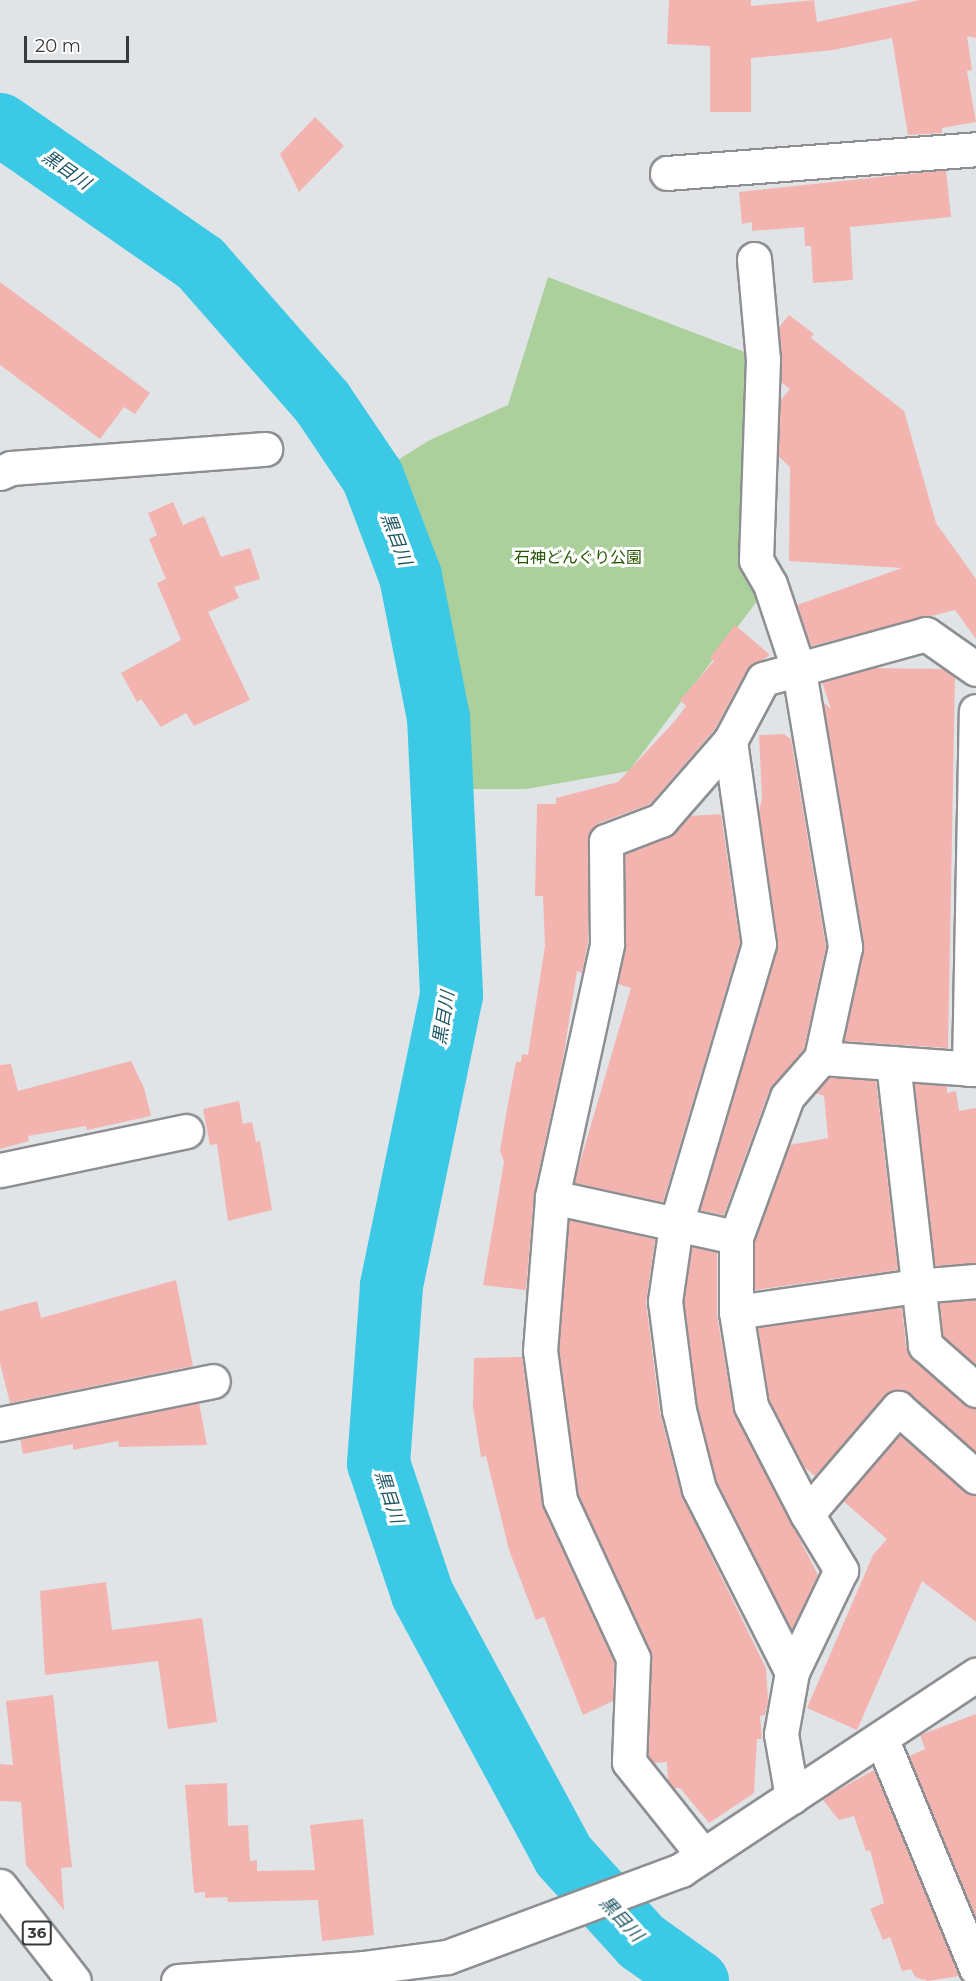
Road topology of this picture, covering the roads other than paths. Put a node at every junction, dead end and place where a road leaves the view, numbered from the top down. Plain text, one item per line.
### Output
1 (976, 149) edge
2 (667, 173) dead end
3 (754, 259) dead end
4 (265, 449) dead end
5 (0, 473) edge
6 (976, 669) edge
7 (799, 670) junction
8 (976, 726) edge
9 (730, 741) junction
10 (821, 1058) junction
11 (892, 1063) junction
12 (973, 1069) edge
13 (186, 1131) dead end
14 (0, 1170) edge
15 (552, 1197) junction
16 (676, 1225) junction
17 (736, 1237) junction
18 (976, 1281) edge
19 (916, 1286) junction
20 (736, 1312) junction
21 (213, 1381) dead end
22 (976, 1390) edge
23 (0, 1424) edge
24 (976, 1477) edge
25 (807, 1514) junction
26 (792, 1672) junction
27 (976, 1675) edge
28 (882, 1740) junction
29 (792, 1797) junction
30 (692, 1862) junction
31 (0, 1886) edge
32 (976, 1968) edge
33 (446, 1969) edge
34 (74, 1981) edge
35 (178, 1981) edge

1 - 2 street
3 - 7 street
4 - 5 street
6 - 7 street
7 - 9 street
7 - 10 street
8 - 12 street
9 - 15 street
9 - 16 street
10 - 11 street
10 - 17 street
11 - 12 street
11 - 19 street
13 - 14 street
15 - 16 street
15 - 30 street
16 - 17 street
16 - 26 street
17 - 20 street
18 - 19 street
19 - 20 street
19 - 22 street
20 - 25 street
21 - 23 street
24 - 25 street
25 - 26 street
26 - 29 street
27 - 28 street
28 - 29 street
28 - 32 street
29 - 30 street
30 - 33 street
31 - 34 street, 36
33 - 35 street

